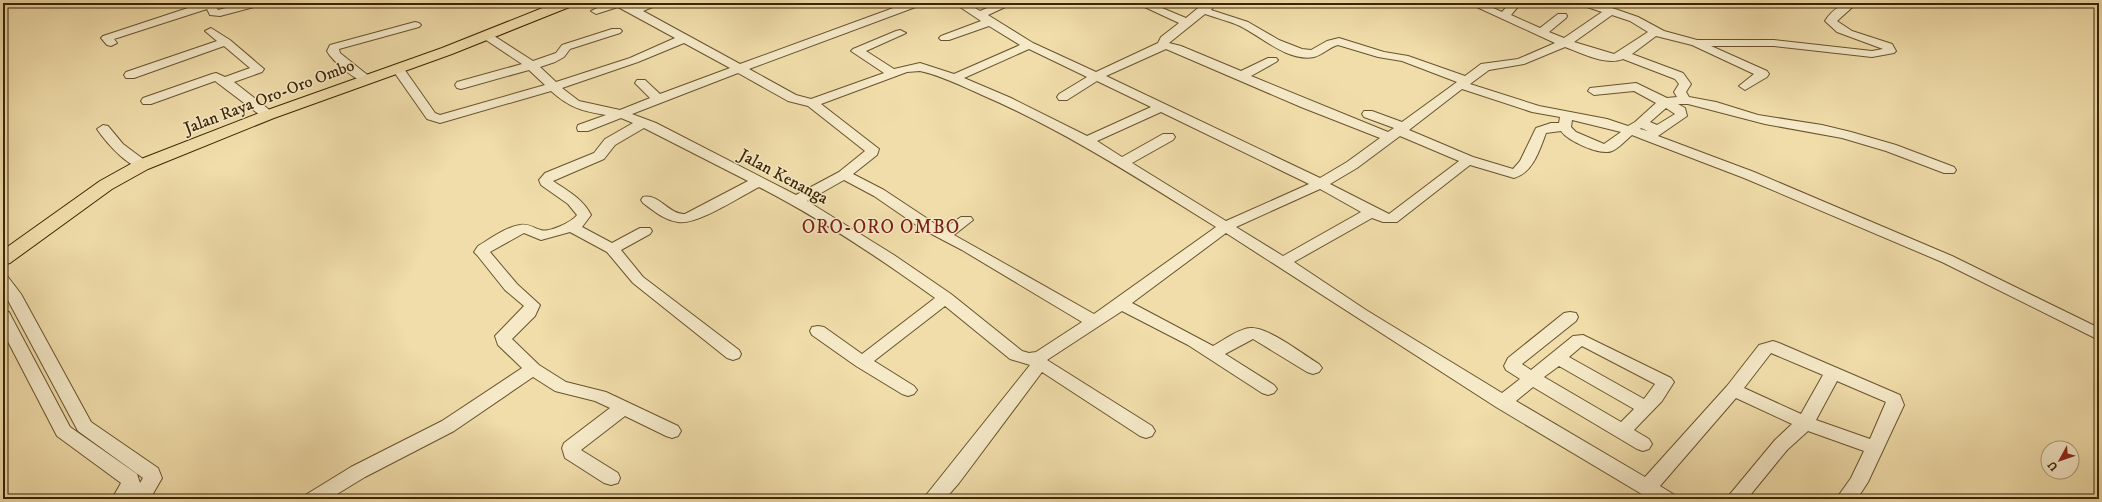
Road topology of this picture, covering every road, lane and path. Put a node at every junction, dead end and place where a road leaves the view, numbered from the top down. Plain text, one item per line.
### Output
1 (227, 3) edge
2 (258, 3) edge
3 (567, 3) edge
4 (619, 3) edge
5 (657, 3) edge
6 (887, 3) edge
7 (917, 3) edge
8 (959, 3) edge
9 (1009, 3) edge
10 (1141, 3) edge
11 (1213, 3) edge
12 (1473, 3) edge
13 (1516, 3) edge
14 (1589, 3) edge
15 (1844, 4) edge
16 (203, 6) edge
17 (898, 10) junction
18 (1202, 10) junction
19 (596, 11) dead end
20 (634, 11) junction
21 (1610, 11) junction
22 (1504, 16) junction
23 (1562, 16) dead end
24 (984, 19) junction
25 (1186, 22) junction
26 (416, 24) dead end
27 (211, 31) dead end
28 (616, 31) dead end
29 (900, 33) dead end
30 (1541, 33) junction
31 (1659, 33) junction
32 (487, 36) junction
33 (945, 38) dead end
34 (683, 39) junction
35 (226, 42) junction
36 (111, 43) dead end
37 (1565, 43) junction
38 (1693, 43) junction
39 (1029, 44) junction
40 (1165, 45) junction
41 (1552, 48) junction
42 (1623, 55) junction
43 (1576, 58) dead end
44 (1272, 60) dead end
45 (532, 66) junction
46 (398, 69) junction
47 (739, 69) junction
48 (893, 73) junction
49 (130, 75) dead end
50 (1097, 76) junction
51 (1241, 76) junction
52 (955, 78) junction
53 (366, 80) junction
54 (225, 81) junction
55 (641, 83) dead end
56 (1463, 83) junction
57 (461, 85) dead end
58 (555, 86) junction
59 (1745, 86) dead end
60 (1594, 91) dead end
61 (1063, 97) dead end
62 (658, 99) junction
63 (1685, 100) junction
64 (147, 101) dead end
65 (812, 103) junction
66 (1666, 103) junction
67 (1161, 106) junction
68 (619, 113) junction
69 (1368, 114) dead end
70 (268, 115) junction
71 (1565, 121) junction
72 (643, 123) junction
73 (1635, 127) junction
74 (583, 128) dead end
75 (103, 129) dead end
76 (1398, 132) junction
77 (1653, 133) junction
78 (1168, 137) dead end
79 (1087, 142) junction
80 (1468, 160) junction
81 (1121, 163) junction
82 (142, 165) junction
83 (1949, 170) dead end
84 (844, 174) junction
85 (757, 182) junction
86 (1320, 184) junction
87 (648, 200) dead end
88 (796, 201) junction
89 (1371, 212) junction
90 (966, 220) dead end
91 (1226, 226) junction
92 (572, 227) junction
93 (645, 231) dead end
94 (944, 235) junction
95 (612, 250) junction
96 (3, 259) edge
97 (1283, 262) junction
98 (3, 280) edge
99 (945, 298) junction
100 (1122, 304) junction
101 (3, 316) edge
102 (1570, 317) dead end
103 (1095, 322) junction
104 (818, 331) dead end
105 (2099, 335) edge
106 (1213, 353) junction
107 (733, 354) dead end
108 (1558, 358) junction
109 (1037, 361) junction
110 (862, 362) junction
111 (1313, 368) dead end
112 (533, 369) junction
113 (1834, 372) junction
114 (1532, 379) junction
115 (1268, 389) dead end
116 (908, 390) dead end
117 (1733, 390) junction
118 (1502, 403) junction
119 (624, 407) junction
120 (1644, 408) junction
121 (1805, 423) junction
122 (84, 426) junction
123 (1146, 430) dead end
124 (672, 431) dead end
125 (1622, 432) junction
126 (68, 437) junction
127 (1643, 444) dead end
128 (1874, 447) junction
129 (611, 478) dead end
130 (1647, 488) junction
131 (122, 499) edge
132 (140, 499) edge
133 (314, 499) edge
134 (933, 499) edge
135 (1666, 499) edge
136 (1736, 499) edge
137 (1846, 499) edge

1 - 16 street
2 - 16 street
3 - 32 main road, Jalan Raya Oro-Oro Ombo
4 - 19 street
4 - 20 street
5 - 20 street
6 - 17 street
7 - 17 street
8 - 24 street
9 - 24 street
10 - 25 street
11 - 18 street
12 - 22 street
13 - 22 street
14 - 21 street
15 - 38 street
16 - 36 street
17 - 47 street
18 - 25 street
18 - 56 street
20 - 34 street
21 - 31 street
21 - 37 street
22 - 30 street
23 - 30 street
24 - 33 street
24 - 39 street
25 - 40 street
26 - 53 street
27 - 35 street
28 - 45 street
29 - 48 street
30 - 37 street
31 - 38 street
31 - 42 street
32 - 45 street, Jalan Kenanga
32 - 46 main road, Jalan Raya Oro-Oro Ombo
34 - 47 street
34 - 58 street
35 - 49 street
35 - 54 street
37 - 41 street
37 - 42 street
38 - 59 street
39 - 50 street
39 - 52 street
40 - 50 street
40 - 51 street
41 - 43 street
41 - 56 street
42 - 63 street
44 - 51 street
45 - 57 street
45 - 58 street, Jalan Kenanga
46 - 53 main road, Jalan Raya Oro-Oro Ombo
46 - 58 street
47 - 62 street
47 - 65 street
48 - 52 street
48 - 65 street
50 - 61 street
50 - 67 street
51 - 76 street
52 - 79 street
53 - 70 main road, Jalan Raya Oro-Oro Ombo
54 - 64 street
54 - 70 street
55 - 62 street
56 - 71 street
56 - 76 street
58 - 68 street, Jalan Kenanga
60 - 66 street
62 - 68 street
63 - 66 street
63 - 83 street
65 - 84 street
66 - 73 street
66 - 77 street
67 - 79 street
67 - 86 street
68 - 72 street, Jalan Kenanga
68 - 74 street
69 - 76 street
70 - 82 main road, Jalan Raya Oro-Oro Ombo
71 - 73 street
71 - 73 street
71 - 80 street
72 - 85 street, Jalan Kenanga
72 - 92 street
73 - 77 street
75 - 82 street
76 - 80 street
76 - 86 street
77 - 105 street
78 - 81 street
79 - 81 street
80 - 89 street
81 - 91 street
82 - 96 main road, Jalan Raya Oro-Oro Ombo
84 - 88 street
84 - 94 street
85 - 87 street
85 - 88 street, Jalan Kenanga
86 - 89 street
86 - 91 street
88 - 99 street, Jalan Kenanga
89 - 97 street
90 - 94 street
91 - 97 street
91 - 100 street
92 - 95 street
92 - 112 street
93 - 95 street
94 - 103 street
95 - 107 street
97 - 118 street
98 - 122 street
99 - 109 street, Jalan Kenanga
99 - 110 street
100 - 103 street
100 - 106 street
101 - 126 street
102 - 114 street
103 - 109 street
104 - 110 street
106 - 111 street
106 - 115 street
108 - 114 street
108 - 120 street
108 - 120 street
109 - 123 street, Jalan Kenanga
109 - 134 street
110 - 116 street
112 - 119 street
112 - 133 street
113 - 117 street
113 - 121 street
113 - 128 street
114 - 118 street
114 - 125 street
117 - 121 street
117 - 130 street
118 - 130 street
119 - 124 street
119 - 129 street
120 - 125 street
121 - 128 street
121 - 136 street
122 - 126 street
122 - 132 street
125 - 127 street
126 - 131 street
128 - 137 street
130 - 135 street

